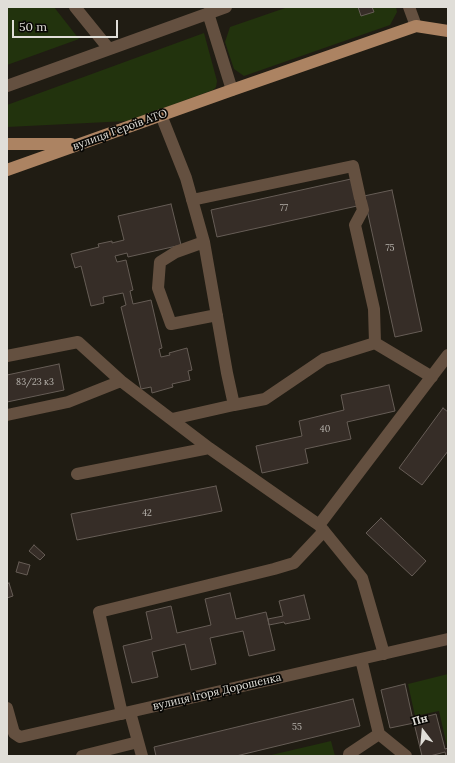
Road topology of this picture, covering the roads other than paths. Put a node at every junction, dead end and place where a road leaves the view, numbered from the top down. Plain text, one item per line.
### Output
1 (75, 7) edge
2 (226, 7) edge
3 (409, 7) edge
4 (208, 13) junction
5 (416, 26) junction
6 (448, 31) edge
7 (109, 49) junction
8 (7, 86) edge
9 (232, 90) junction
10 (161, 115) junction
11 (7, 144) edge
12 (80, 144) junction
13 (7, 170) edge
14 (192, 200) junction
15 (204, 242) junction
16 (217, 315) junction
17 (375, 343) junction
18 (448, 355) edge
19 (7, 356) edge
20 (432, 377) junction
21 (121, 381) junction
22 (234, 405) junction
23 (7, 415) edge
24 (172, 419) junction
25 (209, 448) junction
26 (77, 474) dead end
27 (322, 528) junction
28 (448, 639) edge
29 (384, 654) junction
30 (362, 659) junction
31 (7, 708) edge
32 (126, 713) junction
33 (379, 734) junction
34 (138, 742) junction
35 (82, 756) edge
36 (142, 756) edge
37 (349, 756) edge
38 (406, 756) edge

1 - 7 street
2 - 4 street
3 - 5 street
4 - 7 street
4 - 9 street
5 - 6 main road, вулиця Героїв АТО
5 - 9 main road, вулиця Героїв АТО
7 - 8 street
9 - 10 main road, вулиця Героїв АТО
10 - 12 main road, вулиця Героїв АТО
10 - 14 street
11 - 12 main road
12 - 13 main road, вулиця Героїв АТО
14 - 15 street
14 - 17 street
15 - 16 street
15 - 16 street
16 - 22 street
17 - 20 street
17 - 22 street
18 - 20 street
19 - 21 street
20 - 27 street
21 - 23 street
21 - 24 street
22 - 24 street
24 - 25 street
25 - 26 street
25 - 27 street
27 - 29 street
27 - 32 street
28 - 29 street, вулиця Ігоря Дорошенка
29 - 30 street, вулиця Ігоря Дорошенка
30 - 32 street, вулиця Ігоря Дорошенка
30 - 33 street
31 - 32 street, вулиця Ігоря Дорошенка
32 - 34 street
33 - 37 street
33 - 38 street
34 - 35 street
34 - 36 street

